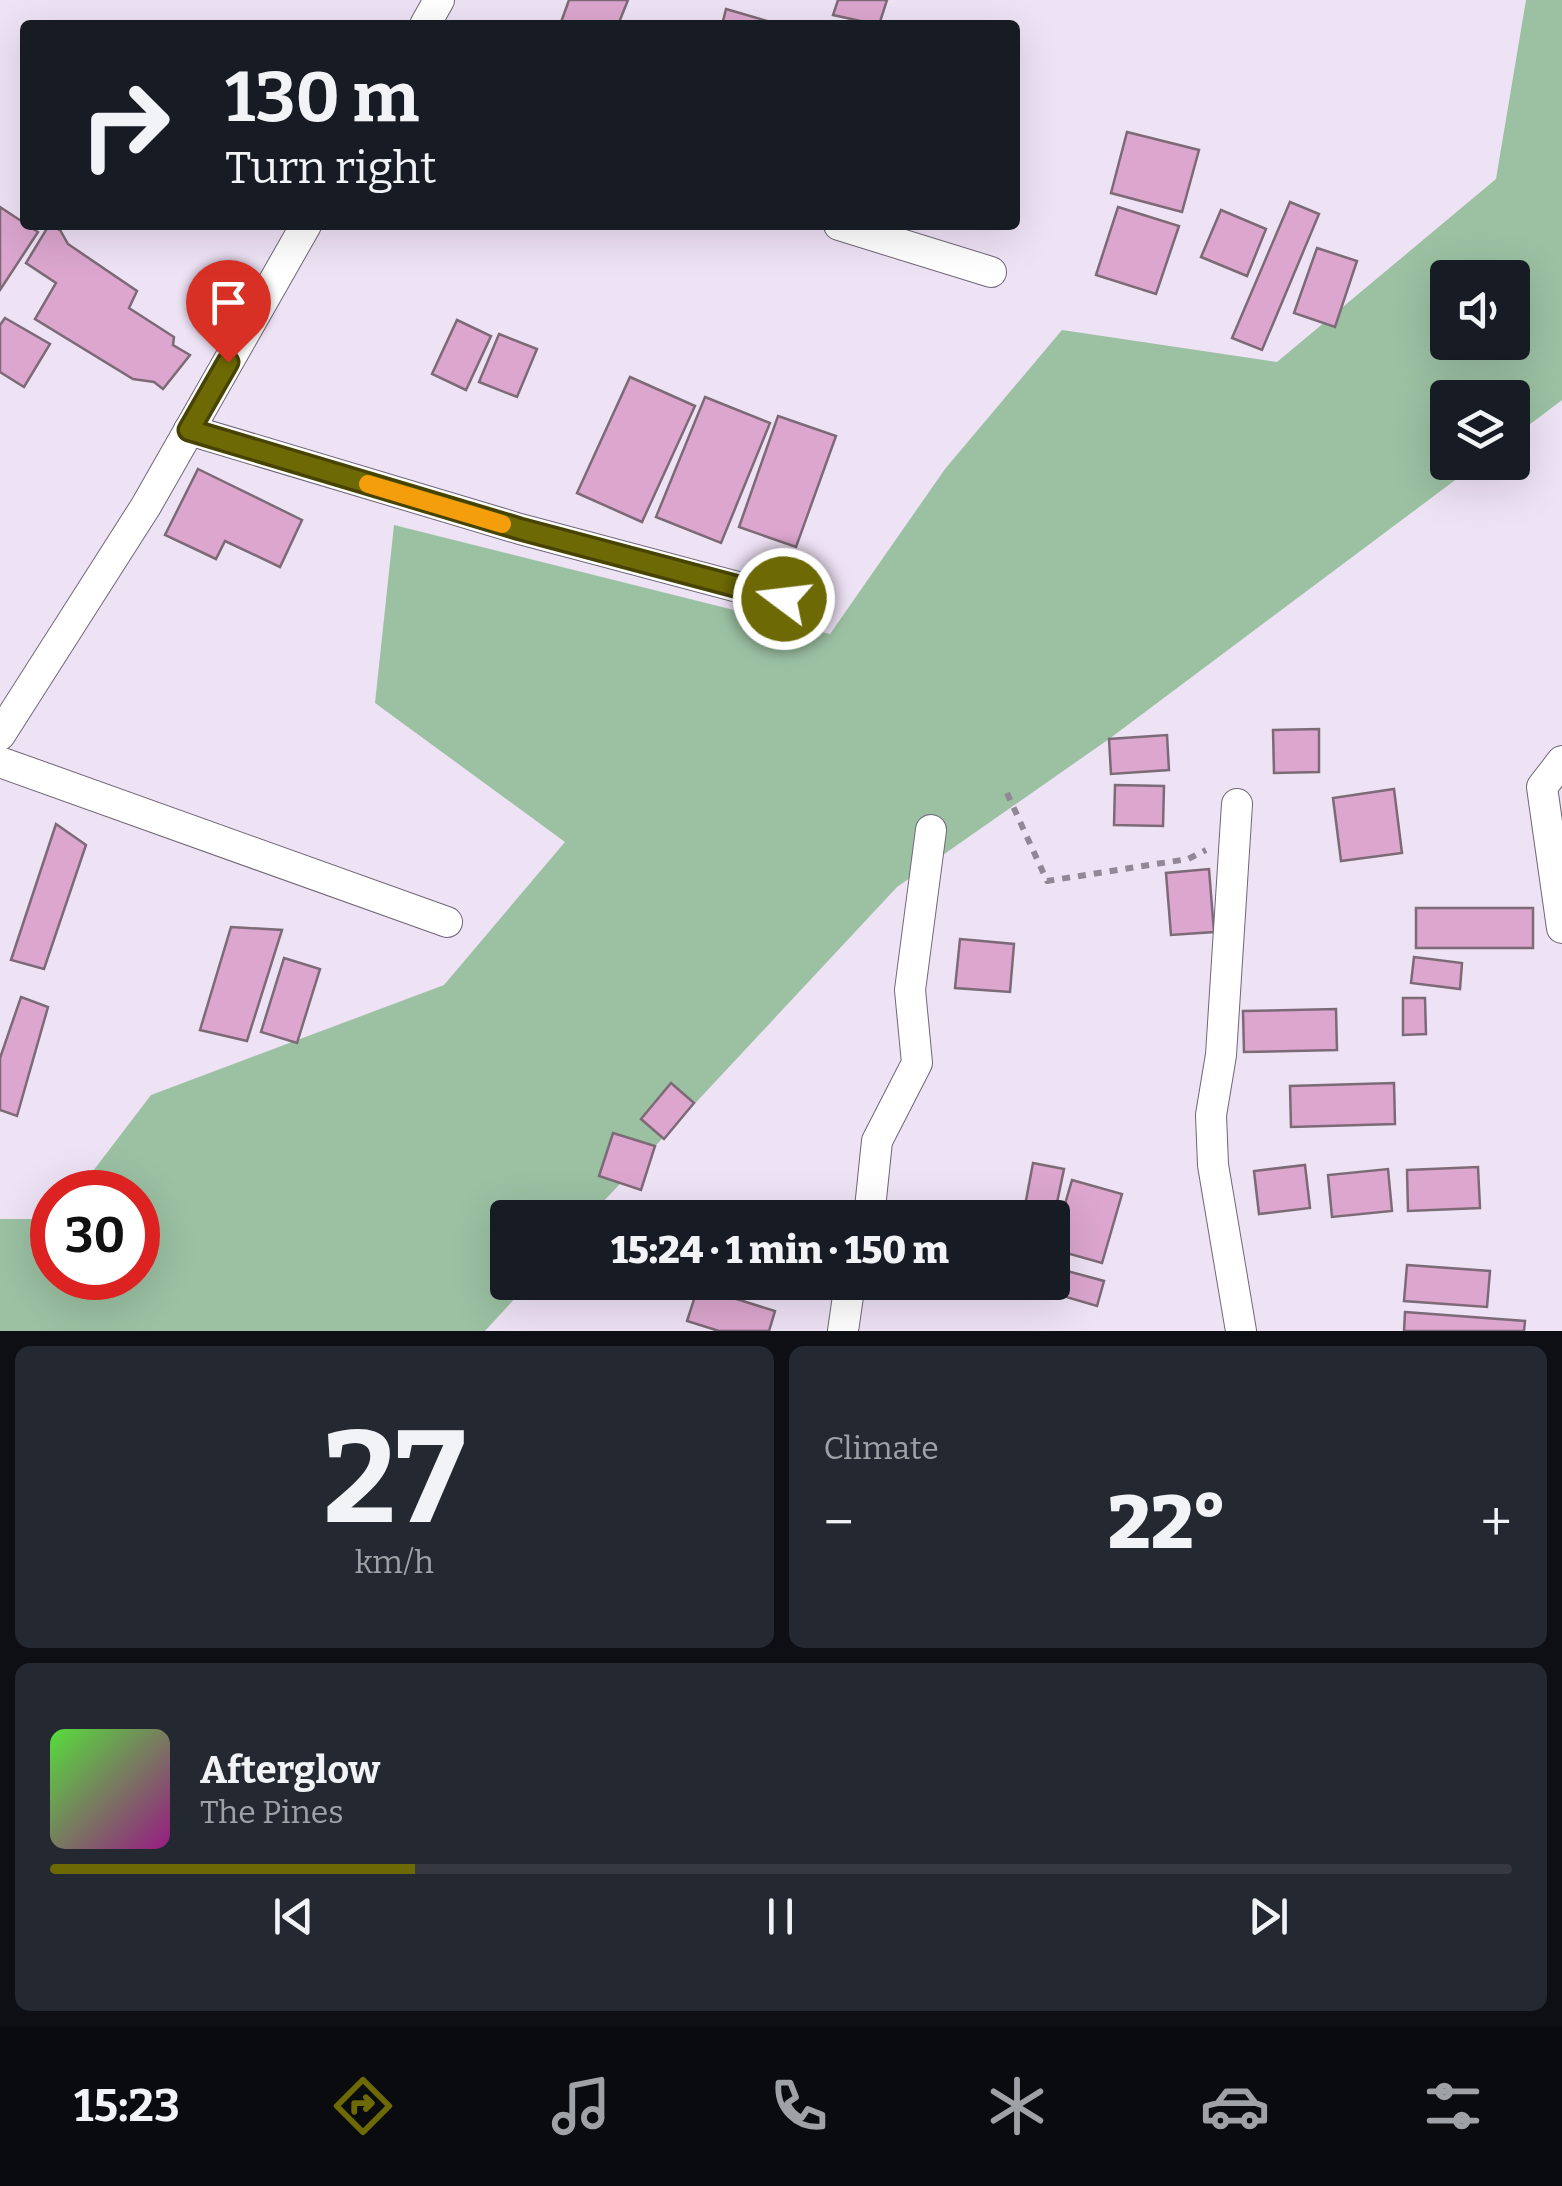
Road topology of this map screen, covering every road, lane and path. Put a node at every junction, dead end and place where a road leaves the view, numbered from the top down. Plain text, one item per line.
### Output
1 (303, 230) edge
2 (854, 230) edge
3 (992, 272) dead end
4 (189, 430) junction
5 (784, 599) dead end
6 (0, 735) edge
7 (1562, 760) edge
8 (0, 762) edge
9 (1007, 793) dead end
10 (1237, 804) dead end
11 (931, 830) dead end
12 (1234, 837) junction
13 (447, 922) dead end
14 (1562, 928) edge
15 (871, 1200) edge
16 (847, 1300) edge
17 (843, 1331) edge
18 (1241, 1331) edge

1 - 4 street
2 - 3 street
4 - 5 street
4 - 6 street
7 - 14 street
8 - 13 street
9 - 12 path
10 - 12 street
11 - 15 street
12 - 18 street
16 - 17 street

